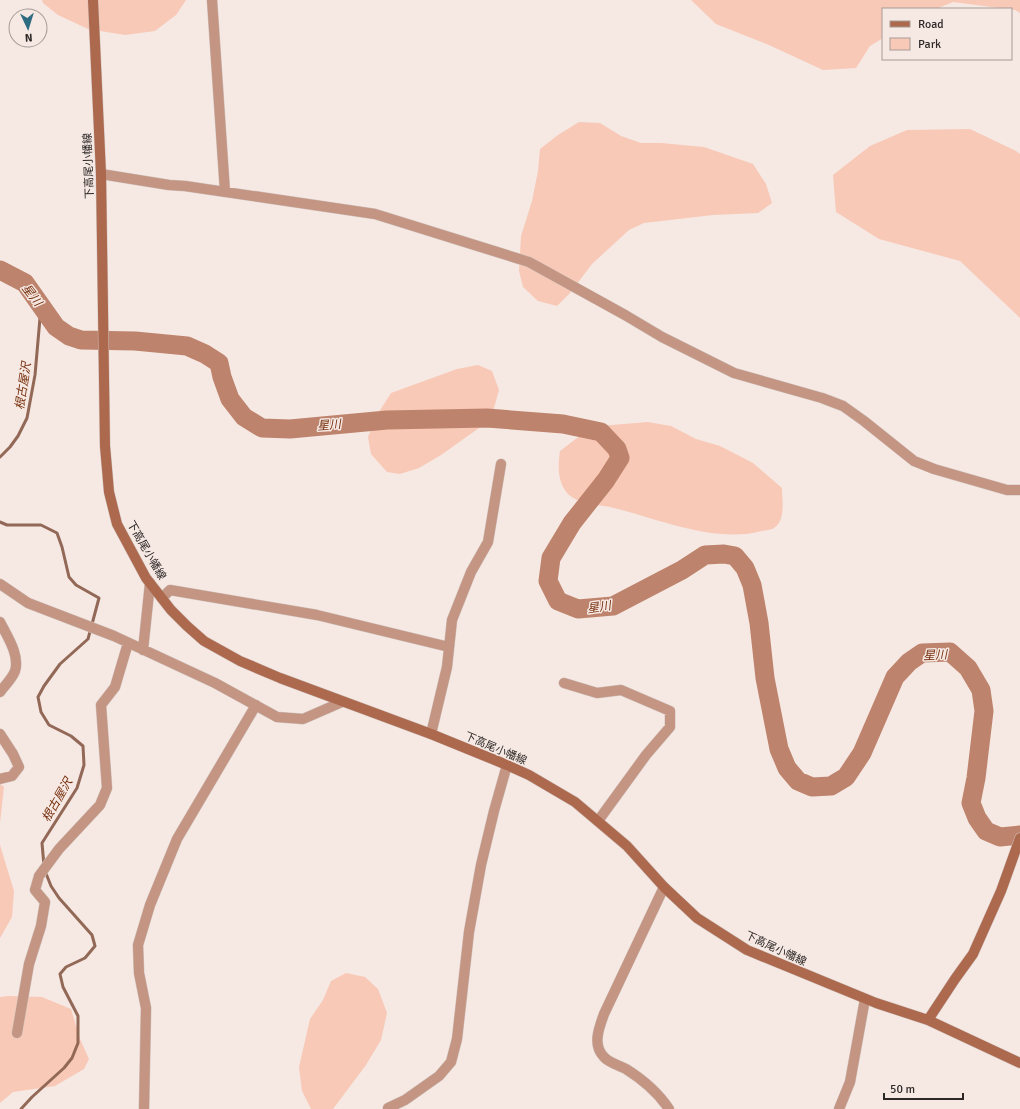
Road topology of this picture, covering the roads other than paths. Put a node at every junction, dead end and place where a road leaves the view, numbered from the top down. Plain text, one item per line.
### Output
1 (93, 0) edge
2 (212, 0) edge
3 (101, 174) junction
4 (225, 192) junction
5 (501, 464) dead end
6 (1020, 490) edge
7 (150, 582) junction
8 (0, 584) edge
9 (162, 598) junction
10 (0, 622) edge
11 (128, 643) junction
12 (449, 647) junction
13 (143, 650) junction
14 (564, 683) dead end
15 (0, 692) edge
16 (342, 702) junction
17 (256, 705) junction
18 (0, 734) edge
19 (431, 734) junction
20 (507, 765) junction
21 (0, 780) edge
22 (598, 821) junction
23 (1020, 838) edge
24 (664, 887) junction
25 (865, 999) junction
26 (928, 1020) junction
27 (17, 1034) dead end
28 (1020, 1063) edge
29 (388, 1108) edge
30 (144, 1109) edge
31 (669, 1109) edge
32 (839, 1109) edge

1 - 3 main road, 下高尾小幡線
2 - 4 street
3 - 4 street
3 - 7 main road, 下高尾小幡線
4 - 6 street
5 - 12 street
7 - 9 main road, 下高尾小幡線
7 - 13 street
8 - 11 street
9 - 12 street
9 - 16 main road, 下高尾小幡線
10 - 15 street
11 - 13 street
11 - 27 street
12 - 19 street
13 - 17 street
14 - 22 street
16 - 17 street
16 - 19 main road, 下高尾小幡線
17 - 30 street
18 - 21 street
19 - 20 main road, 下高尾小幡線
20 - 22 main road, 下高尾小幡線
20 - 29 street
22 - 24 main road, 下高尾小幡線
23 - 26 main road
24 - 25 main road, 下高尾小幡線
24 - 31 street
25 - 26 main road, 下高尾小幡線
25 - 32 street
26 - 28 main road, 下高尾小幡線

